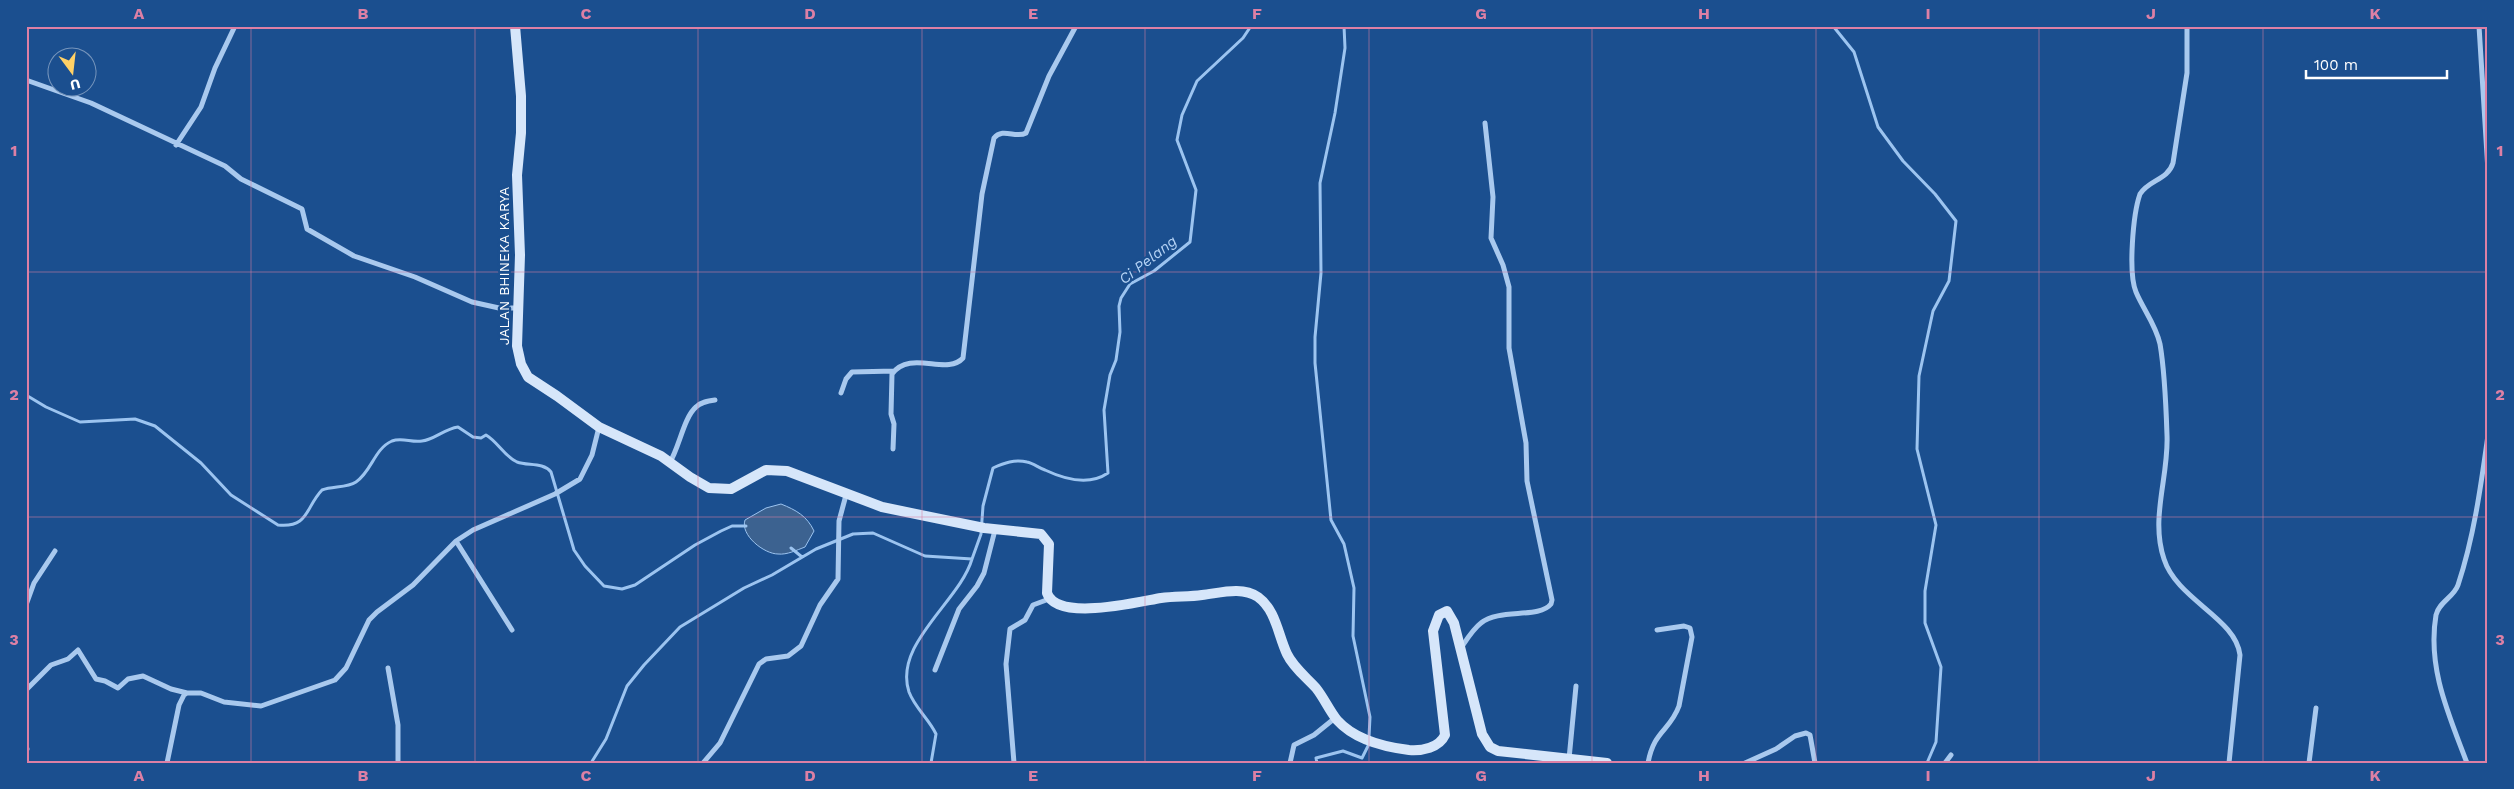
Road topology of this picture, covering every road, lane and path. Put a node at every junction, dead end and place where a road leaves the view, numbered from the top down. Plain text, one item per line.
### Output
1 (235, 26) edge
2 (515, 26) edge
3 (1076, 26) edge
4 (2187, 26) edge
5 (2479, 26) edge
6 (26, 80) edge
7 (1484, 123) dead end
8 (176, 145) junction
9 (2488, 171) edge
10 (518, 308) junction
11 (894, 371) junction
12 (841, 393) dead end
13 (715, 400) dead end
14 (598, 427) junction
15 (2488, 435) edge
16 (893, 449) dead end
17 (670, 462) junction
18 (846, 495) junction
19 (996, 530) junction
20 (456, 541) junction
21 (55, 551) dead end
22 (1049, 599) junction
23 (26, 605) edge
24 (512, 630) dead end
25 (1657, 630) dead end
26 (1461, 648) junction
27 (388, 668) dead end
28 (935, 670) dead end
29 (1576, 686) dead end
30 (26, 690) edge
31 (187, 693) junction
32 (2316, 708) dead end
33 (1335, 718) junction
34 (1951, 755) dead end
35 (1568, 758) junction
36 (167, 763) edge
37 (398, 763) edge
38 (703, 763) edge
39 (1014, 763) edge
40 (1290, 763) edge
41 (1607, 763) edge
42 (1648, 763) edge
43 (1746, 763) edge
44 (1816, 763) edge
45 (1945, 763) edge
46 (2229, 763) edge
47 (2309, 763) edge
48 (2467, 763) edge

1 - 8 street
2 - 10 street, JALAN BHINEKA KARYA
3 - 11 street
4 - 46 street
5 - 9 street
6 - 8 street
7 - 26 street
8 - 10 street
10 - 14 street, JALAN BHINEKA KARYA
11 - 12 street
11 - 16 street
13 - 17 street
14 - 17 street, JALAN BHINEKA KARYA
14 - 20 street
15 - 48 street
17 - 18 street, JALAN BHINEKA KARYA
18 - 19 street, JALAN BHINEKA KARYA
18 - 38 street
19 - 22 street, JALAN BHINEKA KARYA
19 - 28 street
20 - 24 street
20 - 31 street
21 - 23 street
22 - 33 street
22 - 39 street
25 - 42 street
26 - 33 street
26 - 35 street
27 - 37 street
29 - 35 street
30 - 31 street
31 - 36 street
32 - 47 street
33 - 40 street
34 - 45 street
35 - 41 street
43 - 44 street

